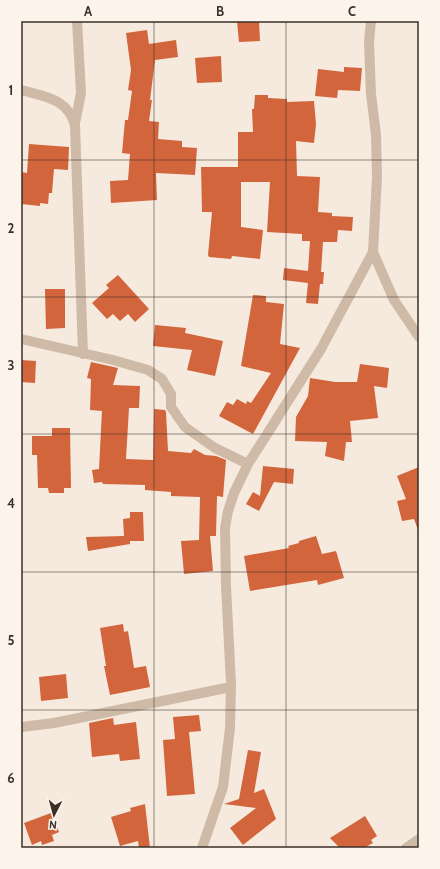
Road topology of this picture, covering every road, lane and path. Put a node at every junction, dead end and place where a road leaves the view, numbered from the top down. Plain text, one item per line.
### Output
1 (77, 21) edge
2 (371, 21) edge
3 (21, 90) edge
4 (75, 125) junction
5 (373, 252) junction
6 (419, 337) edge
7 (21, 339) edge
8 (83, 354) junction
9 (248, 464) junction
10 (231, 687) junction
11 (21, 727) edge
12 (418, 841) edge
13 (202, 848) edge
14 (406, 848) edge

1 - 4 street
2 - 5 street
3 - 4 street
4 - 8 street
5 - 6 street
5 - 9 street
7 - 8 street
8 - 9 street
9 - 10 street
10 - 11 street
10 - 13 street
12 - 14 street

